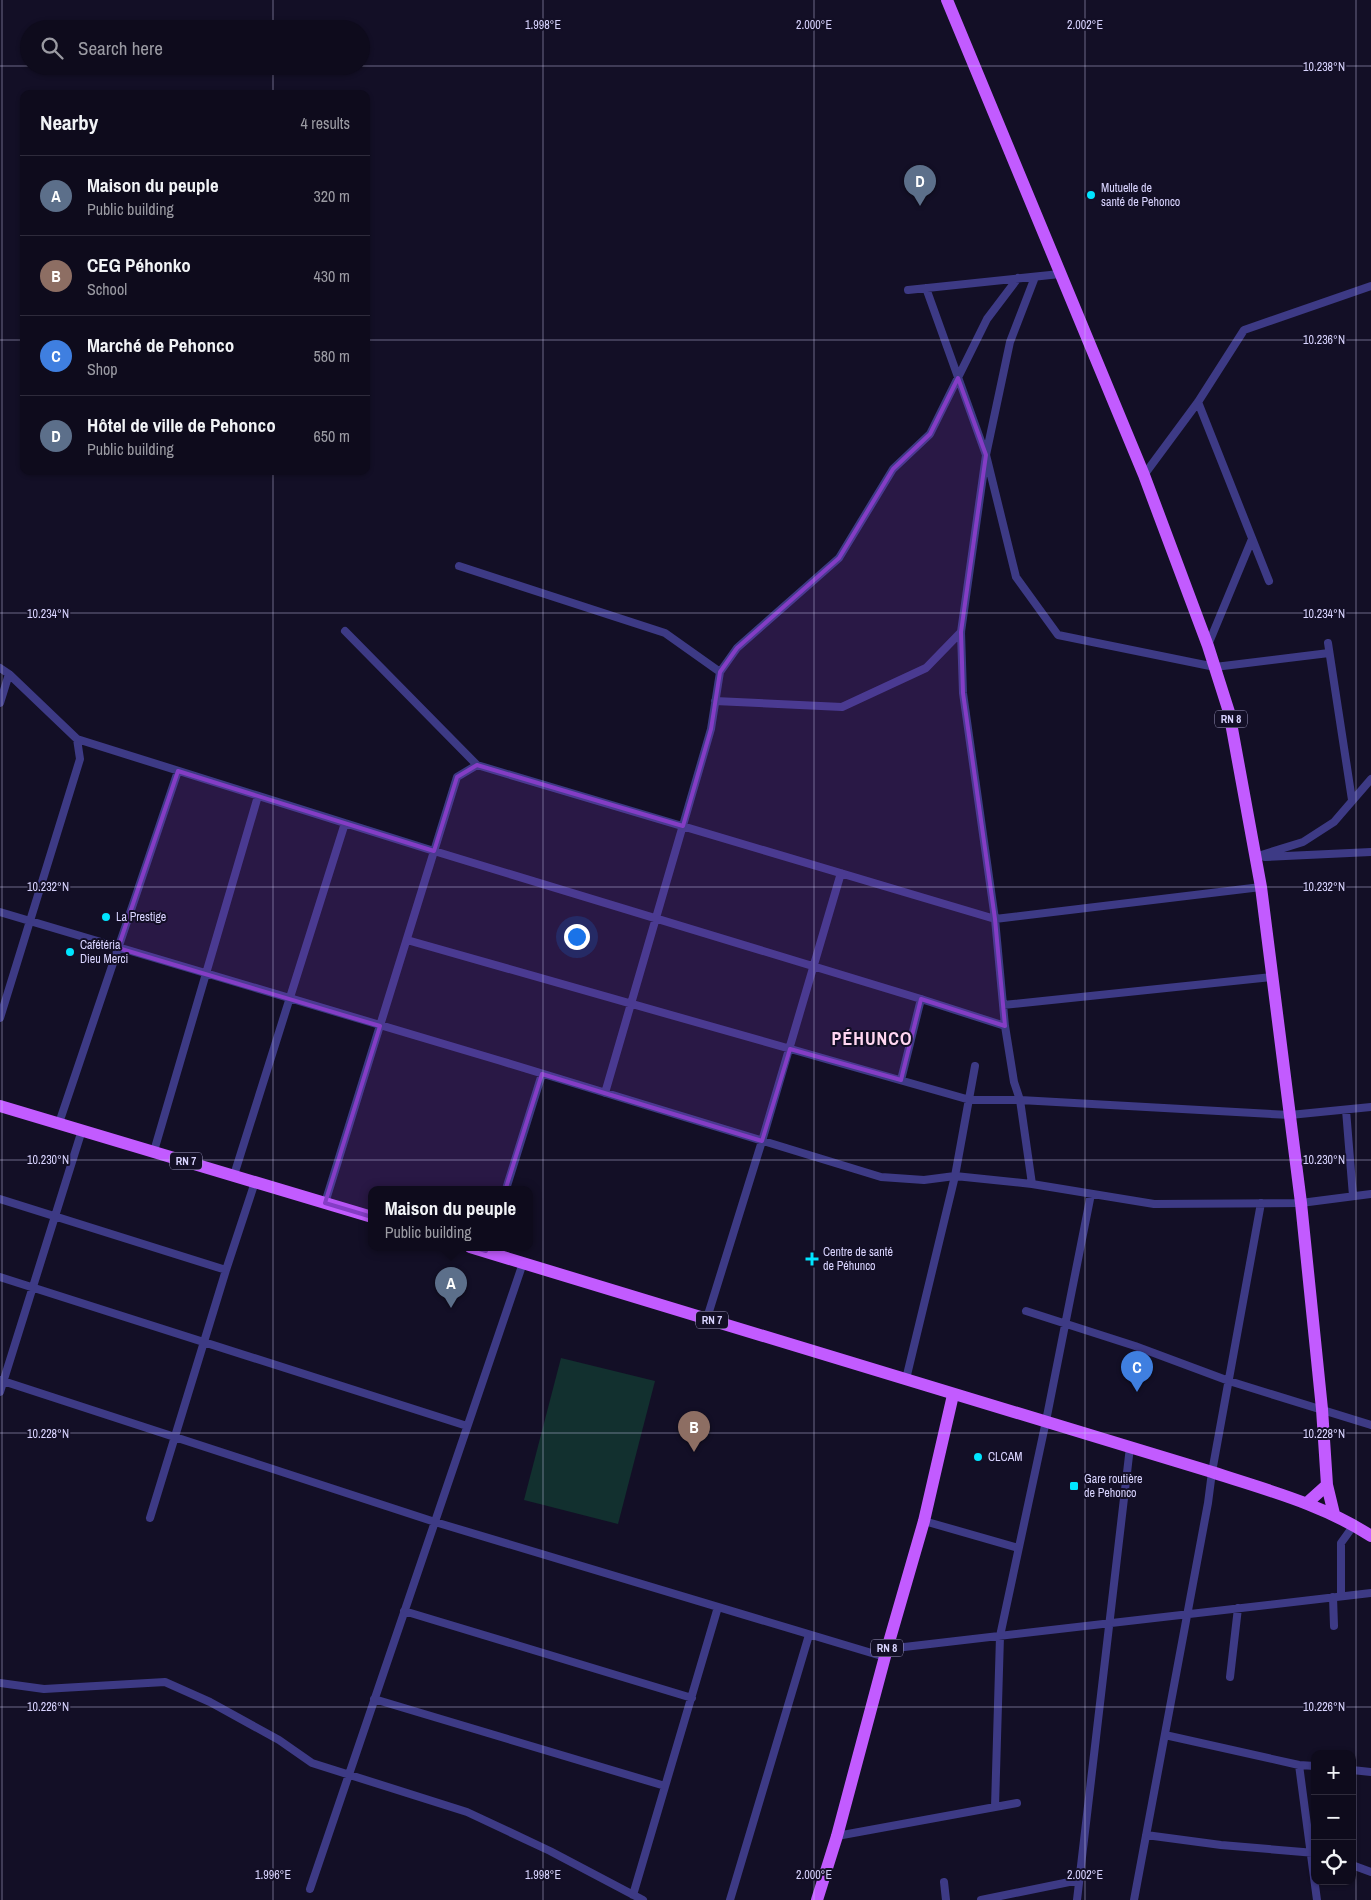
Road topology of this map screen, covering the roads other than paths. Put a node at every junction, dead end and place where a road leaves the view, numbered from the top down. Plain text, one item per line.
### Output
1 (947, 0) edge
2 (1060, 274) junction
3 (1035, 276) junction
4 (1018, 278) junction
5 (1371, 286) edge
6 (926, 288) junction
7 (908, 290) dead end
8 (958, 378) junction
9 (1198, 402) junction
10 (986, 455) junction
11 (1144, 475) junction
12 (1252, 539) junction
13 (459, 566) dead end
14 (1270, 581) dead end
15 (345, 631) dead end
16 (961, 632) junction
17 (1328, 643) dead end
18 (1208, 646) junction
19 (1329, 653) junction
20 (1216, 667) junction
21 (0, 668) edge
22 (720, 672) junction
23 (10, 674) junction
24 (716, 701) junction
25 (0, 703) edge
26 (77, 739) junction
27 (477, 765) junction
28 (178, 771) junction
29 (1371, 779) edge
30 (258, 796) junction
31 (1352, 800) junction
32 (346, 823) junction
33 (683, 826) junction
34 (434, 851) junction
35 (1371, 852) edge
36 (1255, 857) junction
37 (841, 873) junction
38 (1261, 887) junction
39 (0, 912) edge
40 (656, 918) junction
41 (995, 919) junction
42 (29, 921) junction
43 (406, 940) junction
44 (118, 948) junction
45 (814, 966) junction
46 (206, 974) junction
47 (1272, 977) junction
48 (290, 999) junction
49 (921, 999) junction
50 (631, 1004) junction
51 (1003, 1005) junction
52 (0, 1018) edge
53 (380, 1026) junction
54 (1004, 1026) junction
55 (790, 1049) junction
56 (975, 1066) dead end
57 (542, 1074) junction
58 (900, 1080) junction
59 (605, 1093) junction
60 (970, 1100) junction
61 (1020, 1100) junction
62 (0, 1106) edge
63 (1371, 1107) edge
64 (1346, 1110) junction
65 (1290, 1116) junction
66 (59, 1123) junction
67 (82, 1130) junction
68 (762, 1141) junction
69 (154, 1151) junction
70 (234, 1175) junction
71 (955, 1176) junction
72 (255, 1182) junction
73 (1032, 1184) junction
74 (507, 1186) edge
75 (1091, 1194) junction
76 (1371, 1194) edge
77 (1353, 1196) junction
78 (0, 1199) edge
79 (1301, 1202) junction
80 (325, 1203) junction
81 (1261, 1203) junction
82 (368, 1216) edge
83 (55, 1217) junction
84 (493, 1251) edge
85 (523, 1262) junction
86 (226, 1270) junction
87 (0, 1277) edge
88 (33, 1288) junction
89 (1026, 1312) dead end
90 (707, 1318) junction
91 (1065, 1324) junction
92 (204, 1342) junction
93 (906, 1379) junction
94 (2, 1381) edge
95 (1229, 1382) junction
96 (0, 1392) edge
97 (953, 1395) junction
98 (1322, 1409) junction
99 (1046, 1421) junction
100 (1371, 1425) edge
101 (467, 1426) junction
102 (174, 1437) junction
103 (1130, 1447) junction
104 (1212, 1472) junction
105 (1327, 1485) junction
106 (1307, 1503) junction
107 (1334, 1514) junction
108 (150, 1518) dead end
109 (924, 1521) junction
110 (435, 1522) junction
111 (1354, 1525) junction
112 (1371, 1536) edge
113 (1018, 1548) junction
114 (1371, 1593) edge
115 (1337, 1597) junction
116 (718, 1607) junction
117 (1238, 1608) junction
118 (404, 1611) junction
119 (1187, 1614) junction
120 (1110, 1623) junction
121 (1334, 1626) dead end
122 (809, 1635) junction
123 (1000, 1636) junction
124 (886, 1653) junction
125 (1230, 1677) dead end
126 (0, 1683) edge
127 (692, 1698) junction
128 (374, 1699) junction
129 (1165, 1735) junction
130 (1299, 1765) junction
131 (1311, 1766) edge
132 (1356, 1770) edge
133 (1371, 1772) edge
134 (349, 1774) junction
135 (665, 1786) junction
136 (1017, 1802) dead end
137 (994, 1807) junction
138 (837, 1836) junction
139 (1146, 1836) junction
140 (1311, 1840) edge
141 (1311, 1853) edge
142 (1356, 1867) edge
143 (1371, 1872) edge
144 (1079, 1880) junction
145 (944, 1882) dead end
146 (1316, 1885) edge
147 (310, 1889) dead end
148 (633, 1896) junction
149 (643, 1900) edge
150 (730, 1900) edge
151 (817, 1900) edge
152 (946, 1900) edge
153 (982, 1900) edge
154 (1077, 1900) edge
155 (1134, 1900) edge
156 (1317, 1900) edge

1 - 2 main road, RN 8
2 - 3 street
2 - 11 main road, RN 8
3 - 4 street
3 - 10 street
4 - 6 street
4 - 8 street
5 - 9 street
6 - 7 street
6 - 8 street
8 - 10 street
8 - 22 street
9 - 11 street
9 - 12 street
10 - 16 street
10 - 20 street
11 - 18 main road, RN 8
12 - 14 street
12 - 18 street
13 - 22 street
15 - 27 street
16 - 24 street
16 - 41 street
17 - 19 street
18 - 20 main road, RN 8
19 - 20 street
19 - 31 street
20 - 36 main road, RN 8
21 - 23 street
22 - 24 street
23 - 25 street
23 - 26 street
24 - 33 street
26 - 28 street
26 - 42 street
27 - 33 street
27 - 34 street
28 - 30 street
28 - 44 street
29 - 31 street
30 - 32 street
30 - 46 street
31 - 36 street
32 - 34 street
32 - 48 street
33 - 37 street
33 - 40 street
34 - 40 street
34 - 43 street
35 - 36 street
36 - 38 main road, RN 8
37 - 41 street
37 - 45 street
38 - 41 street
38 - 47 main road, RN 8
39 - 42 street
40 - 45 street
40 - 50 street
41 - 51 street
42 - 44 street
42 - 52 street
43 - 50 street
43 - 53 street
44 - 46 street
44 - 66 street
45 - 49 street
45 - 55 street
46 - 48 street
46 - 69 street
47 - 51 street
47 - 65 main road, RN 8
48 - 53 street
48 - 70 street
49 - 54 street
49 - 58 street
50 - 55 street
50 - 59 street
51 - 54 street
53 - 57 street
53 - 80 street
54 - 61 street
55 - 58 street
55 - 68 street
56 - 60 street
57 - 59 street
57 - 74 street
58 - 60 street
59 - 68 street
60 - 61 street
60 - 71 street
61 - 65 street
61 - 73 street
62 - 66 main road, RN 7
63 - 64 street
64 - 65 street
64 - 77 street
65 - 79 main road, RN 8
66 - 67 main road, RN 7
67 - 69 main road, RN 7
67 - 83 street
68 - 71 street
68 - 90 street
69 - 70 main road, RN 7
70 - 72 main road, RN 7
71 - 73 street
71 - 93 street
72 - 80 main road, RN 7
72 - 86 street
73 - 75 street
75 - 81 street
75 - 91 street
76 - 77 street
77 - 79 street
78 - 83 street
79 - 81 street
79 - 98 main road, RN 8
80 - 82 main road, RN 7
81 - 95 street
83 - 86 street
83 - 88 street
84 - 85 main road, RN 7
85 - 90 main road, RN 7
85 - 101 street
86 - 92 street
87 - 88 street
88 - 92 street
88 - 94 street
89 - 91 street
90 - 93 main road, RN 7
91 - 95 street
91 - 99 street
92 - 101 street
92 - 102 street
93 - 97 main road, RN 7
94 - 96 street
94 - 102 street
95 - 98 street
95 - 104 street
97 - 99 main road
97 - 109 main road, RN 8
98 - 100 street
98 - 105 main road, RN 8
99 - 103 main road
99 - 113 street
101 - 110 street
102 - 108 street
102 - 110 street
103 - 104 main road
103 - 120 street
104 - 106 main road
104 - 119 street
105 - 106 main road
105 - 107 main road, RN 8
106 - 107 main road
107 - 111 main road
109 - 113 street
109 - 124 main road, RN 8
110 - 116 street
110 - 118 street
111 - 112 main road
111 - 115 street
113 - 123 street
114 - 115 street
115 - 117 street
115 - 121 street
116 - 122 street
116 - 127 street
117 - 119 street
117 - 125 street
118 - 127 street
118 - 128 street
119 - 120 street
119 - 129 street
120 - 123 street
120 - 144 street
122 - 124 street
122 - 150 street
123 - 124 street
123 - 137 street
124 - 138 main road, RN 8
126 - 134 street
127 - 135 street
128 - 134 street
128 - 135 street
129 - 130 street
129 - 139 street
130 - 131 street
130 - 140 street
132 - 133 street
134 - 147 street
134 - 148 street
135 - 148 street
136 - 137 street
137 - 138 street
138 - 151 main road, RN 8
139 - 141 street
139 - 155 street
142 - 143 street
144 - 153 street
144 - 154 street
145 - 152 street
146 - 156 street
148 - 149 street

